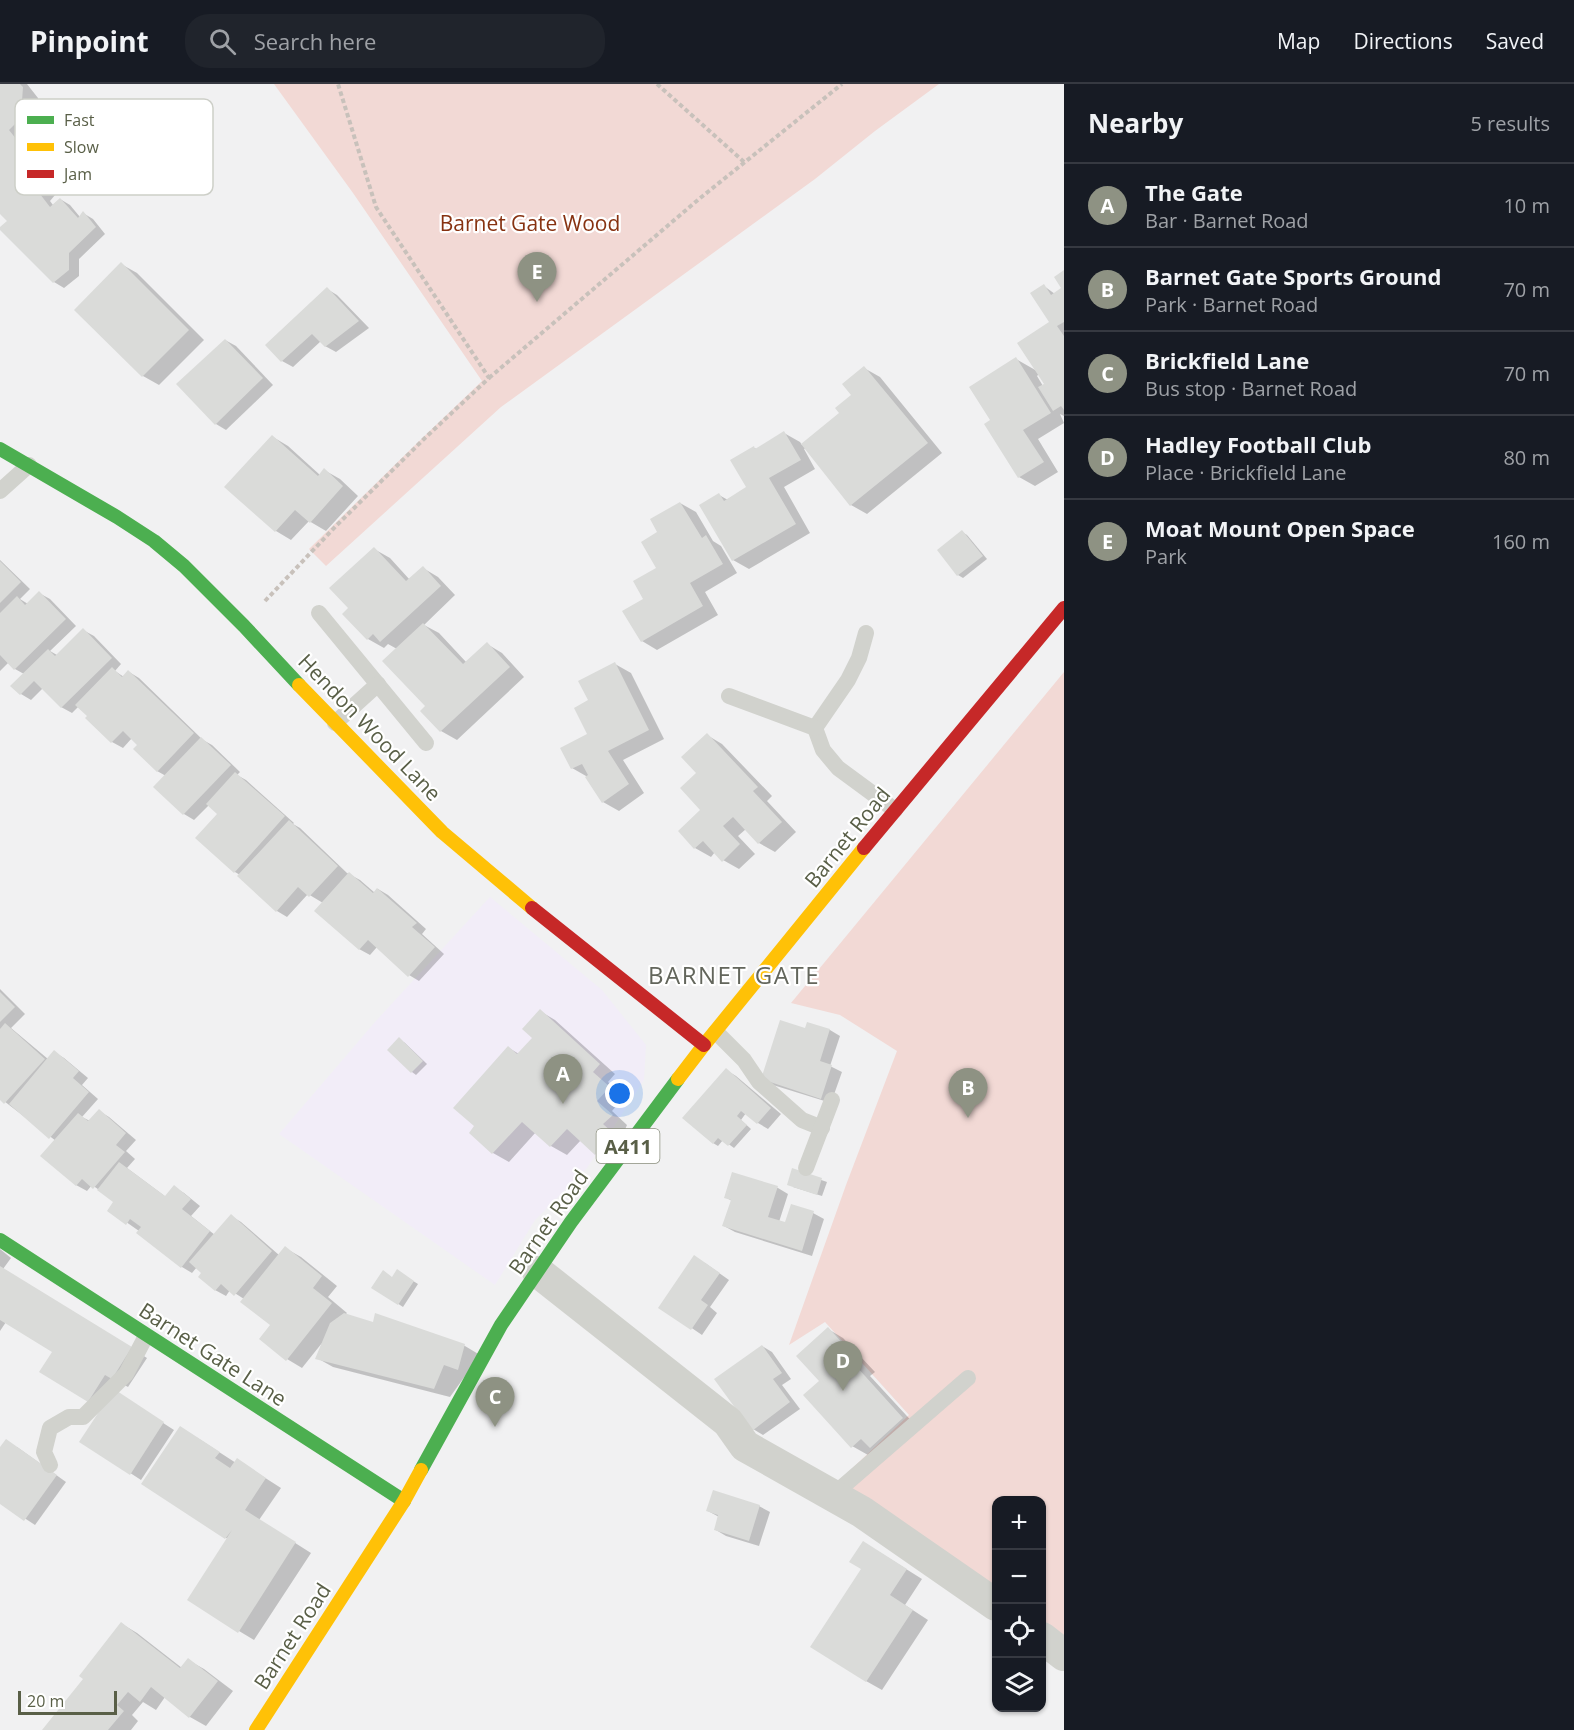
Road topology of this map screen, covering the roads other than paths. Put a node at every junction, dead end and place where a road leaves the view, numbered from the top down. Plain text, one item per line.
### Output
1 (0, 449) edge
2 (30, 465) junction
3 (0, 491) edge
4 (1064, 608) edge
5 (319, 613) dead end
6 (866, 633) dead end
7 (378, 684) junction
8 (729, 696) dead end
9 (335, 723) junction
10 (815, 728) junction
11 (426, 743) dead end
12 (896, 810) junction
13 (716, 1032) junction
14 (704, 1045) junction
15 (832, 1100) dead end
16 (822, 1128) junction
17 (806, 1168) dead end
18 (0, 1240) edge
19 (538, 1272) junction
20 (146, 1336) junction
21 (968, 1378) dead end
22 (50, 1465) dead end
23 (833, 1496) junction
24 (404, 1501) junction
25 (995, 1604) edge
26 (1046, 1642) edge
27 (1064, 1655) edge
28 (256, 1730) edge

1 - 2 main road, Hendon Wood Lane
2 - 3 lane
2 - 9 main road, Hendon Wood Lane
4 - 12 main road, Barnet Road / A411
5 - 7 lane
6 - 10 lane
7 - 9 lane
7 - 11 lane
8 - 10 lane
9 - 14 main road, Hendon Wood Lane
10 - 12 lane
12 - 13 main road, Barnet Road / A411
13 - 14 main road, Barnet Road / A411
13 - 16 lane
14 - 19 main road, Barnet Road / A411
15 - 16 lane
16 - 17 lane
18 - 20 main road, Barnet Gate Lane
19 - 23 street
19 - 24 main road, Barnet Road / A411
20 - 22 lane
20 - 24 main road, Barnet Gate Lane
21 - 23 lane
23 - 25 street
24 - 28 main road, Barnet Road / A411
26 - 27 street

